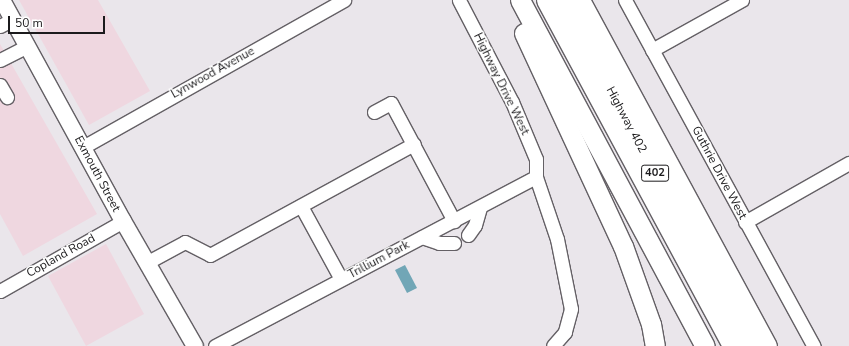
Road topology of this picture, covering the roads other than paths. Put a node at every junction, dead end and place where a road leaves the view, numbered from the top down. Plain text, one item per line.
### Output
1 (2, 0) edge
2 (344, 0) edge
3 (459, 0) edge
4 (507, 0) edge
5 (520, 0) edge
6 (546, 0) edge
7 (562, 0) edge
8 (580, 0) edge
9 (625, 0) edge
10 (742, 0) edge
11 (6, 22) edge
12 (27, 46) junction
13 (652, 50) junction
14 (0, 60) edge
15 (0, 85) edge
16 (7, 97) dead end
17 (374, 112) dead end
18 (414, 144) junction
19 (83, 147) junction
20 (849, 163) edge
21 (537, 173) junction
22 (301, 206) junction
23 (480, 208) junction
24 (454, 220) junction
25 (122, 222) junction
26 (745, 222) junction
27 (468, 235) dead end
28 (422, 237) junction
29 (454, 243) dead end
30 (146, 263) junction
31 (341, 280) junction
32 (0, 291) edge
33 (195, 346) edge
34 (215, 346) edge
35 (553, 346) edge
36 (655, 346) edge
37 (705, 346) edge
38 (732, 346) edge
39 (748, 346) edge
40 (767, 346) edge
41 (814, 346) edge

1 - 11 main road, Exmouth Street
2 - 19 street, Lynwood Avenue
3 - 21 street, Highway Drive West
4 - 36 highway
5 - 37 highway
6 - 38 highway
7 - 39 highway, Highway 402 / 402
8 - 40 highway
9 - 13 street, Guthrie Drive West
10 - 13 street
11 - 12 main road, Exmouth Street
12 - 14 street
12 - 19 main road, Exmouth Street
13 - 26 street, Guthrie Drive West
15 - 16 street
17 - 18 street
18 - 22 street
18 - 24 street
19 - 25 main road, Exmouth Street
20 - 26 street
21 - 23 street, Trillium Park
21 - 35 street, Highway Drive West
22 - 30 street
22 - 31 street
23 - 24 street, Trillium Park
23 - 27 street
24 - 28 street, Trillium Park
25 - 30 main road, Exmouth Street
25 - 32 street, Copland Road
26 - 41 street, Guthrie Drive West
28 - 29 street
28 - 31 street, Trillium Park
30 - 33 main road, Exmouth Street
31 - 34 street, Trillium Park

